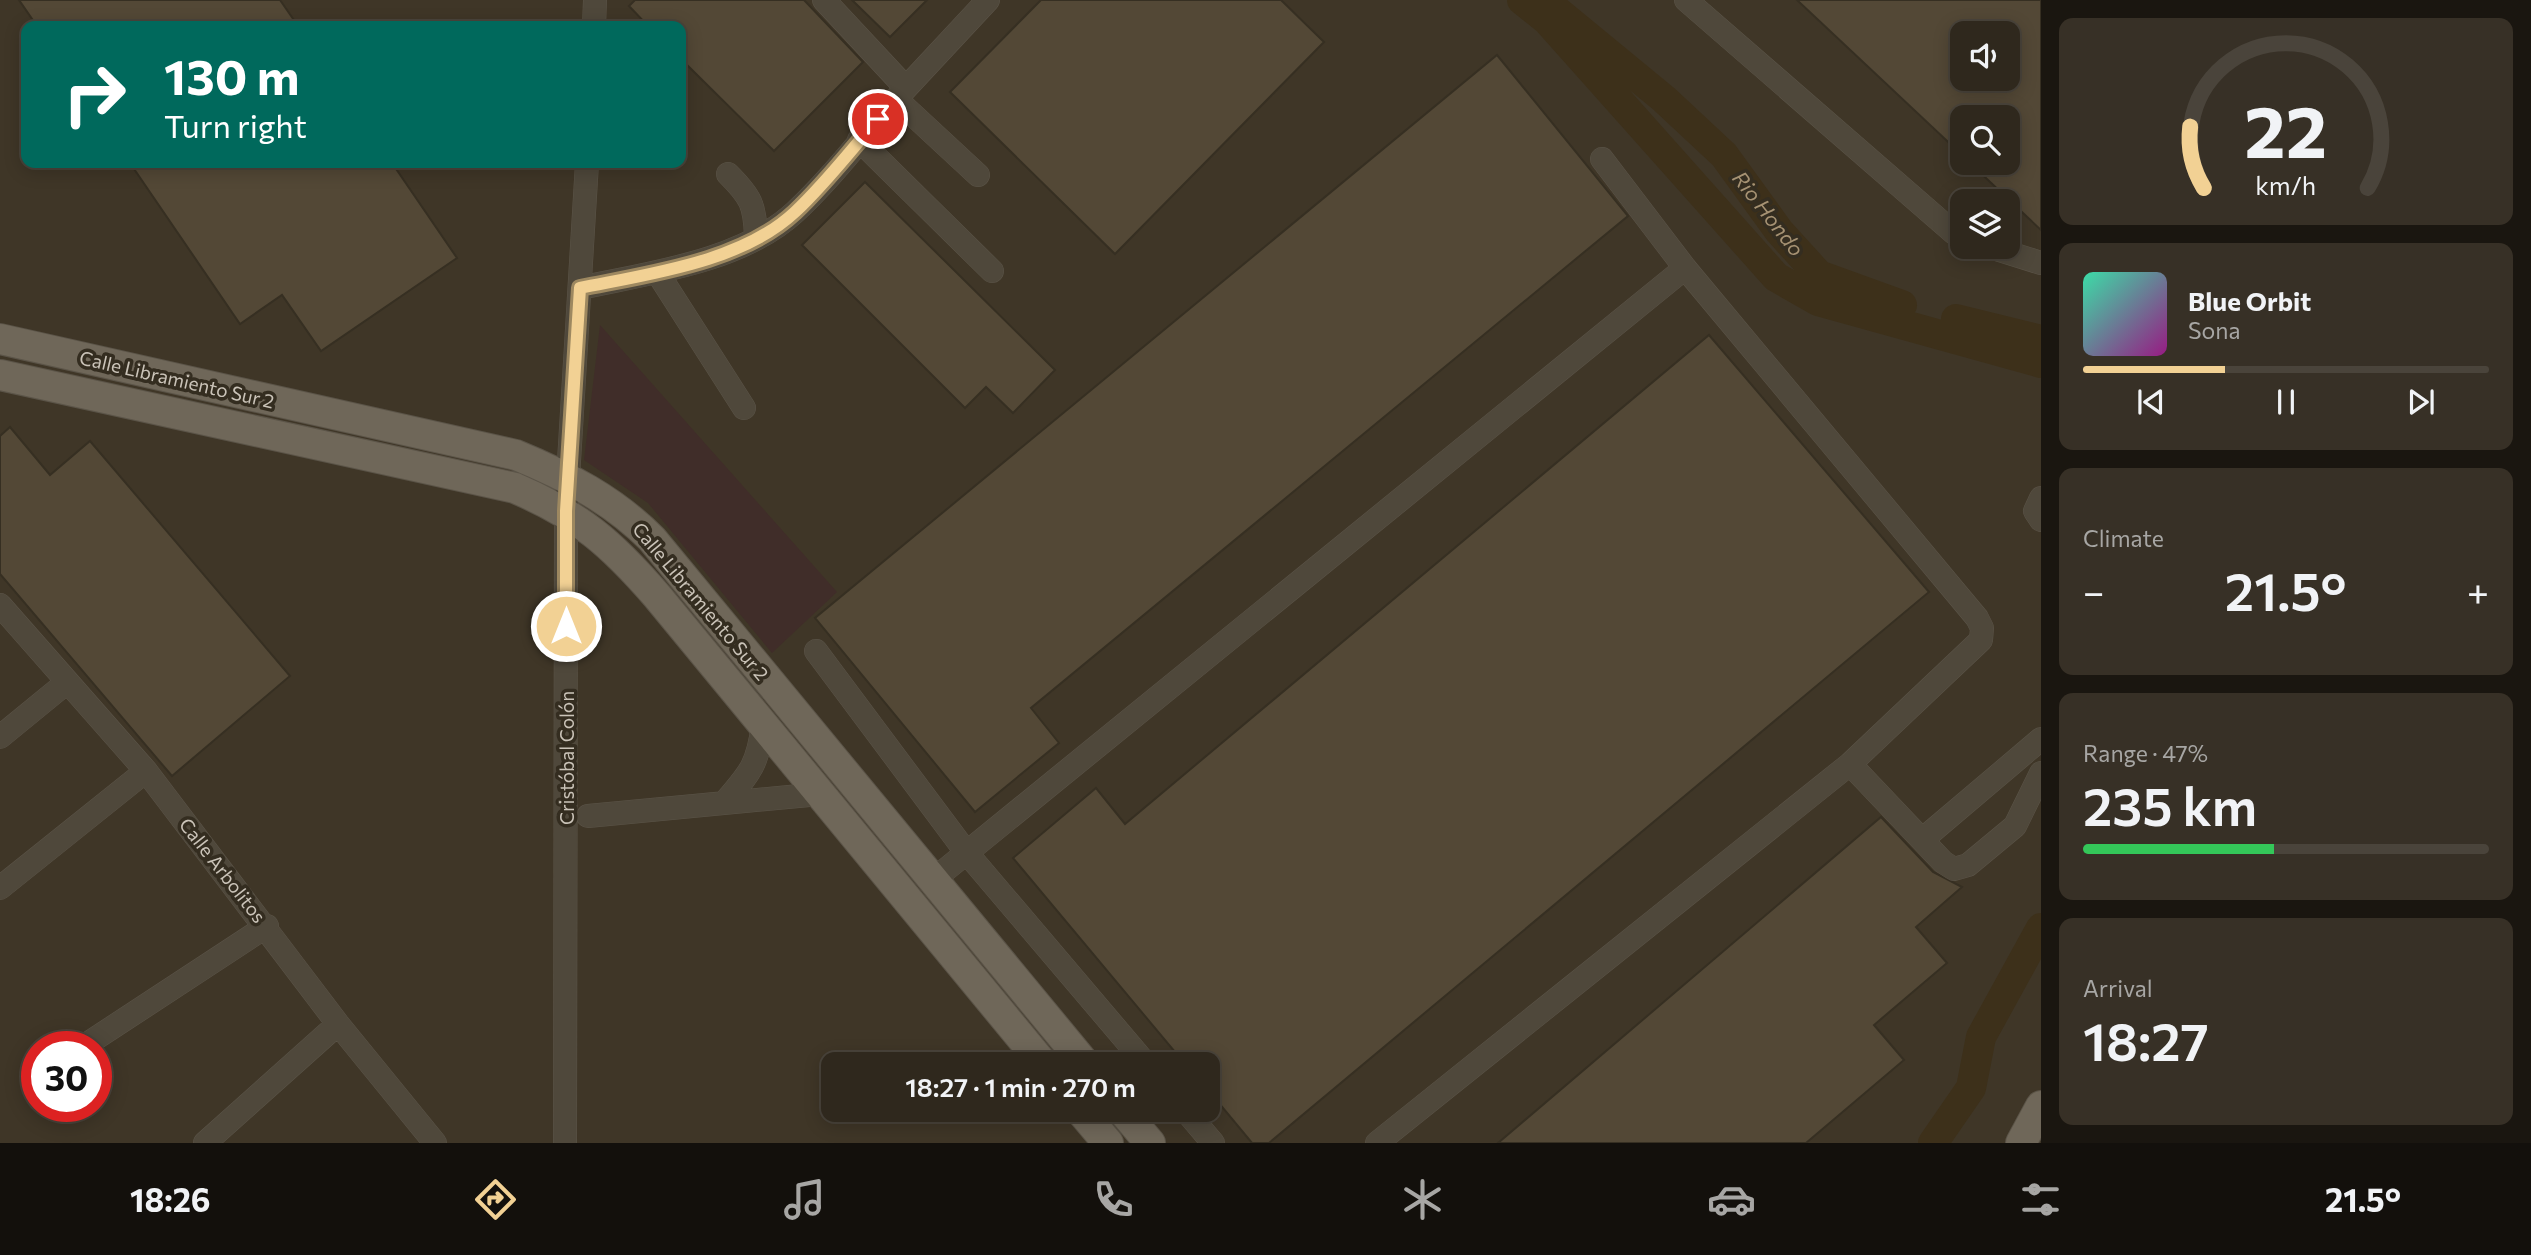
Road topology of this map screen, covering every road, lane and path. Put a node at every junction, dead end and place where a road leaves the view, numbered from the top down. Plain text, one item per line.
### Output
1 (596, 0) edge
2 (824, 0) edge
3 (988, 0) edge
4 (1686, 0) edge
5 (594, 21) edge
6 (901, 93) junction
7 (859, 140) junction
8 (1602, 159) dead end
9 (587, 168) edge
10 (728, 174) dead end
11 (978, 175) dead end
12 (1950, 230) edge
13 (756, 237) junction
14 (2020, 256) edge
15 (2041, 263) edge
16 (1685, 268) junction
17 (992, 271) dead end
18 (657, 272) junction
19 (580, 288) junction
20 (0, 339) edge
21 (149, 373) junction
22 (0, 375) edge
23 (744, 408) dead end
24 (145, 409) junction
25 (568, 476) junction
26 (2041, 498) edge
27 (566, 511) junction
28 (2041, 520) edge
29 (0, 605) edge
30 (816, 651) dead end
31 (747, 654) junction
32 (722, 675) junction
33 (66, 683) junction
34 (763, 724) junction
35 (0, 737) edge
36 (2041, 739) edge
37 (1850, 764) junction
38 (146, 771) junction
39 (2041, 773) edge
40 (820, 794) junction
41 (724, 803) junction
42 (588, 816) dead end
43 (1923, 839) junction
44 (966, 852) junction
45 (933, 880) junction
46 (0, 888) edge
47 (908, 900) junction
48 (267, 926) junction
49 (338, 1024) junction
50 (107, 1031) edge
51 (1033, 1052) edge
52 (1075, 1052) edge
53 (1136, 1052) edge
54 (2041, 1106) edge
55 (1090, 1122) edge
56 (1132, 1122) edge
57 (1195, 1122) edge
58 (205, 1143) edge
59 (435, 1143) edge
60 (565, 1143) edge
61 (1108, 1143) edge
62 (1150, 1143) edge
63 (1213, 1143) edge
64 (1377, 1143) edge
65 (2021, 1143) edge

1 - 5 street
2 - 6 street
3 - 6 street
4 - 12 street
6 - 7 street
6 - 11 street
7 - 13 street
7 - 17 street
8 - 16 street
9 - 19 street, Cristóbal Colón
10 - 13 street
13 - 18 street
14 - 15 street
16 - 37 street
16 - 44 street
18 - 19 street
18 - 23 street
19 - 25 street, Cristóbal Colón
20 - 21 main road, Calle Libramiento Sur 2
21 - 24 main road
21 - 25 main road, Calle Libramiento Sur 2
22 - 24 main road, Calle Libramiento Sur 2
24 - 27 main road, Calle Libramiento Sur 2
25 - 27 street, Cristóbal Colón
25 - 31 main road, Calle Libramiento Sur 2
26 - 28 street
27 - 32 main road, Calle Libramiento Sur 2
27 - 60 street, Cristóbal Colón
29 - 33 street, Calle Arbolitos
30 - 44 street
31 - 32 main road
31 - 45 main road, Calle Libramiento Sur 2
32 - 34 main road, Calle Libramiento Sur 2
33 - 35 street
33 - 38 street, Calle Arbolitos
34 - 40 main road, Calle Libramiento Sur 2
34 - 41 street
36 - 43 street
37 - 43 street
37 - 64 street
38 - 46 street
38 - 48 street, Calle Arbolitos
39 - 43 street
40 - 41 street
40 - 47 main road, Calle Libramiento Sur 2
41 - 42 street
44 - 45 street
44 - 53 street
45 - 47 main road
45 - 52 main road, Calle Libramiento Sur 2
47 - 51 main road, Calle Libramiento Sur 2
48 - 49 street, Calle Arbolitos
48 - 50 street
49 - 58 street
49 - 59 street, Calle Arbolitos
54 - 65 main road
55 - 61 main road
56 - 62 main road
57 - 63 street

